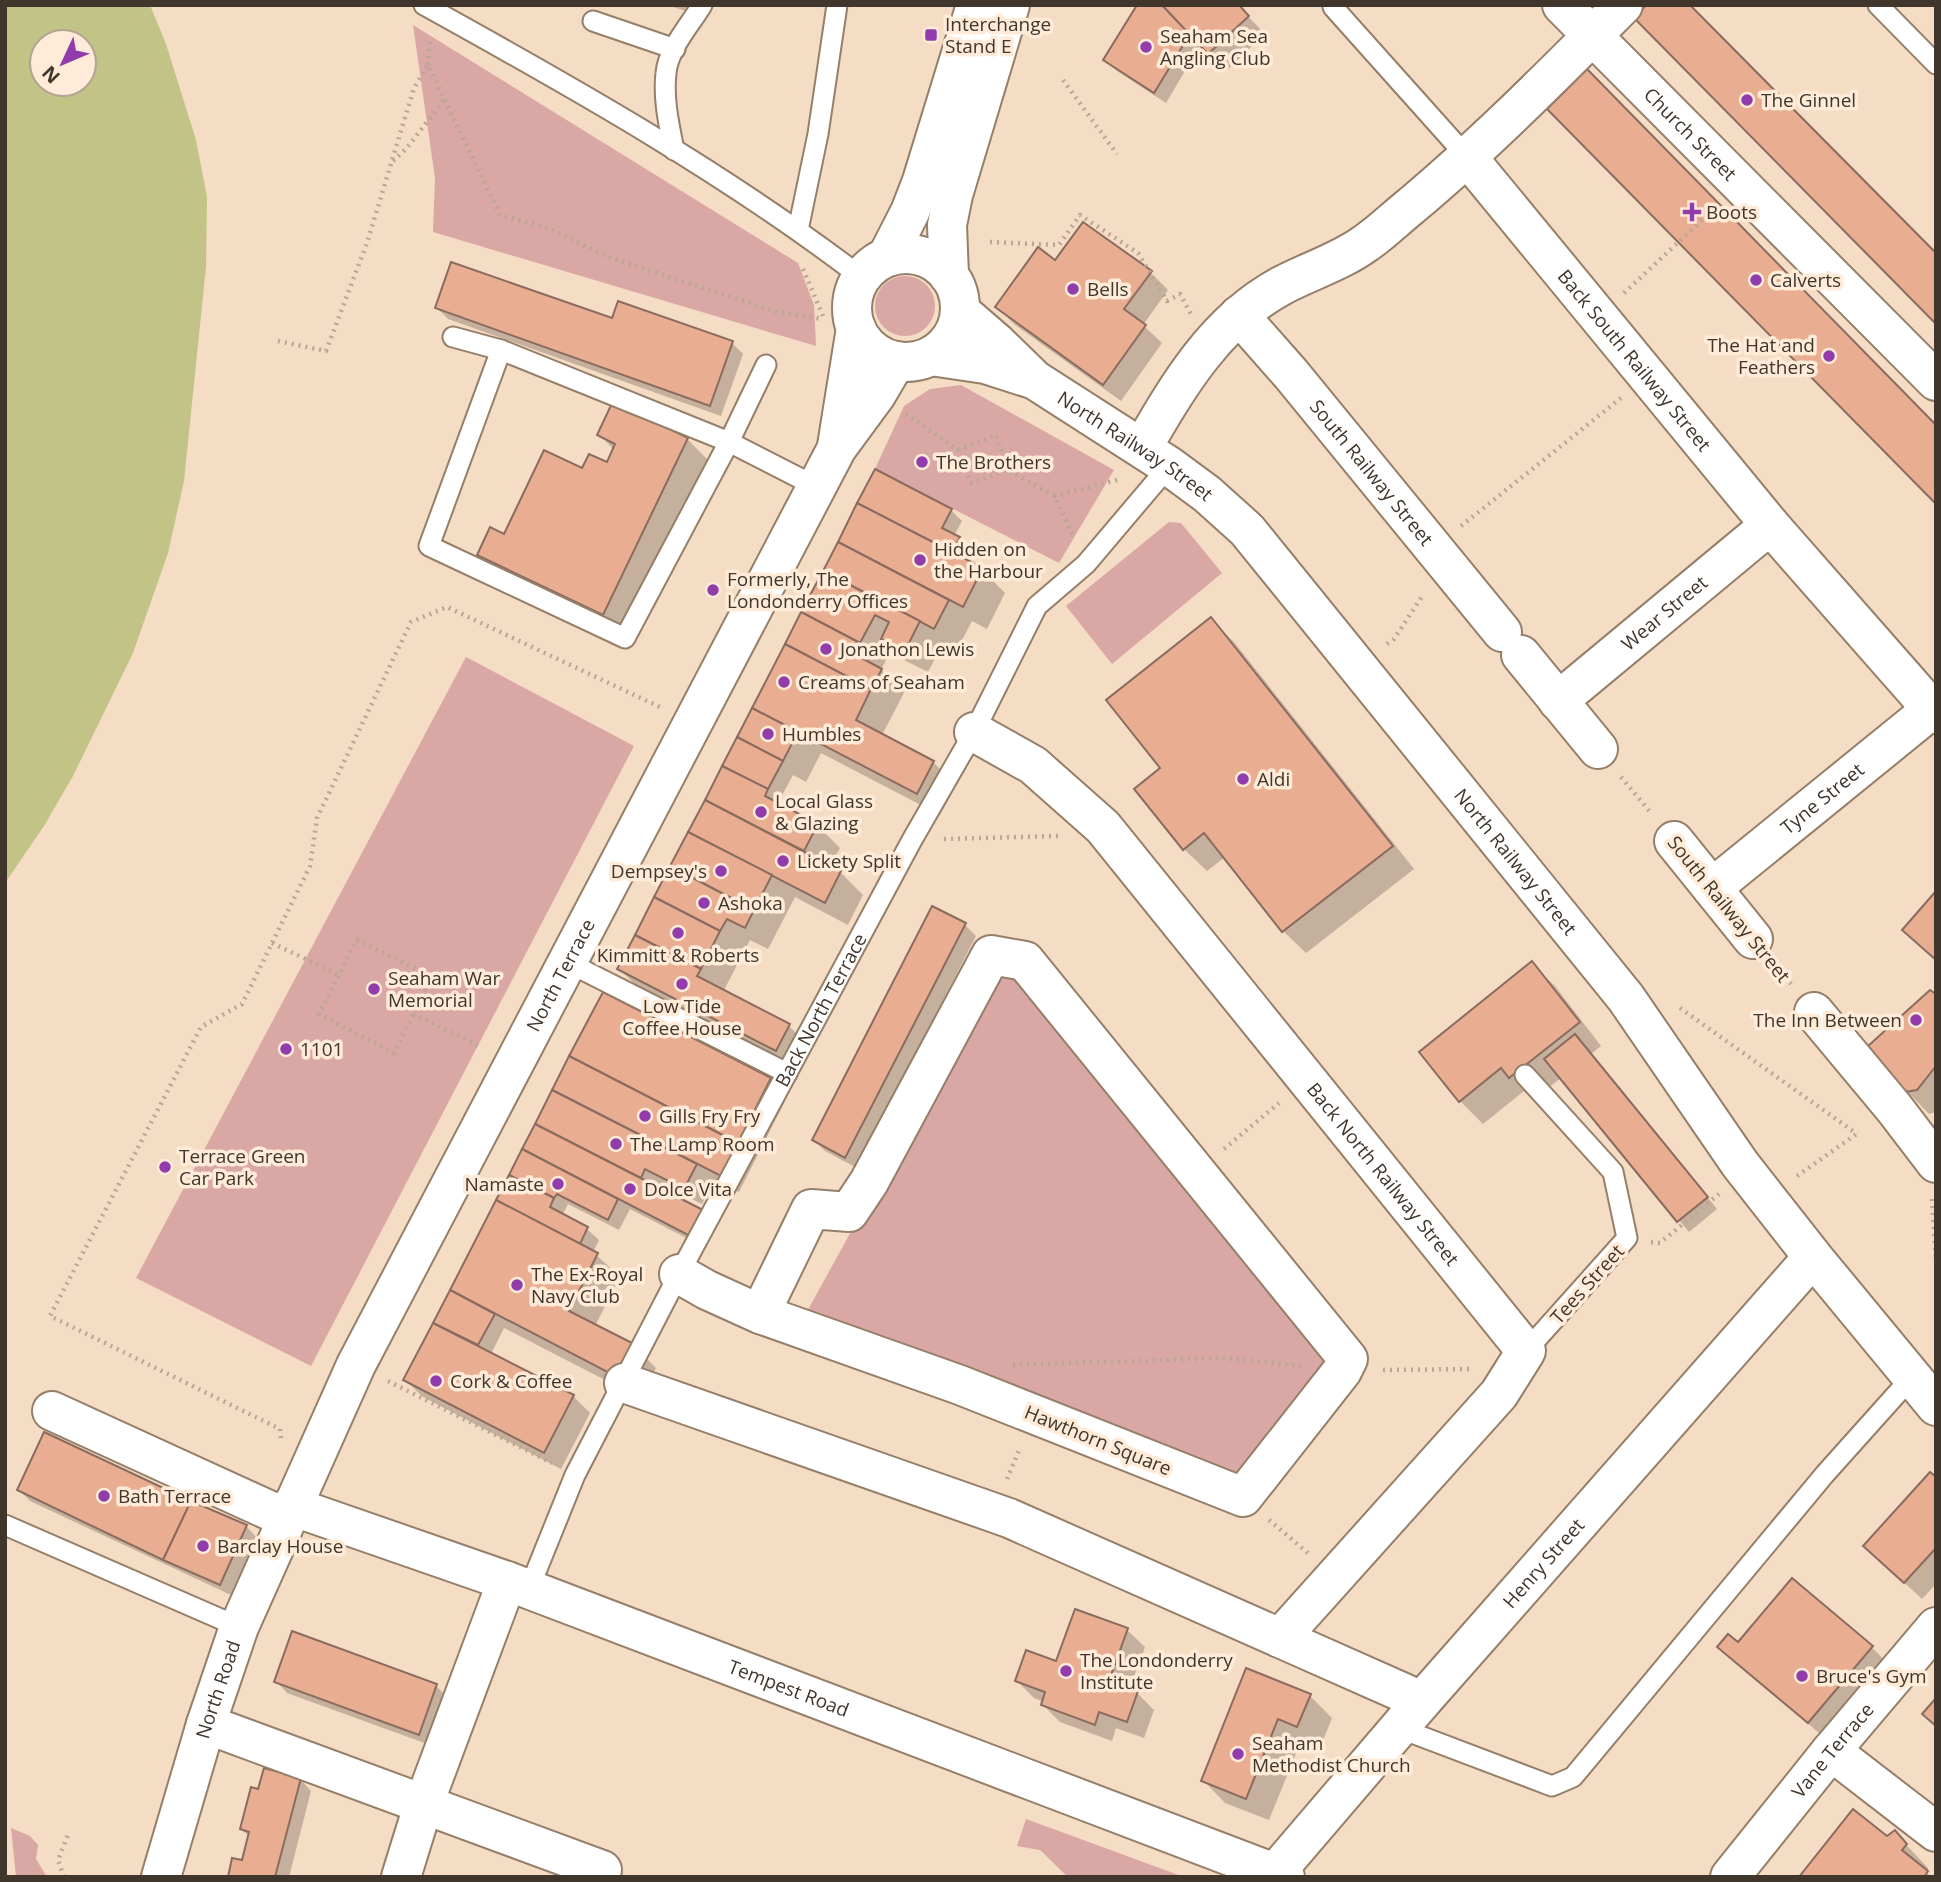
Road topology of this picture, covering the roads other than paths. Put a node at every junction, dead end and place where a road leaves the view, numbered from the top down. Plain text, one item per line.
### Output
1 (424, 5) edge
2 (702, 5) edge
3 (837, 5) edge
4 (976, 5) edge
5 (1010, 5) edge
6 (1562, 5) edge
7 (1623, 5) edge
8 (1878, 5) edge
9 (1333, 7) dead end
10 (593, 21) dead end
11 (1592, 36) junction
12 (675, 49) junction
13 (1936, 64) edge
14 (674, 150) junction
15 (1468, 158) junction
16 (798, 230) junction
17 (874, 267) junction
18 (954, 293) junction
19 (1240, 315) junction
20 (840, 324) junction
21 (453, 337) dead end
22 (501, 350) junction
23 (913, 359) junction
24 (766, 365) dead end
25 (1035, 380) junction
26 (1936, 381) edge
27 (729, 442) junction
28 (837, 448) junction
29 (1155, 457) junction
30 (817, 486) junction
31 (1770, 525) junction
32 (1558, 701) junction
33 (1933, 712) edge
34 (974, 732) junction
35 (1598, 749) road end
36 (1674, 841) road end
37 (1712, 888) junction
38 (1753, 939) road end
39 (566, 961) junction
40 (1814, 1012) road end
41 (787, 1073) junction
42 (1525, 1075) dead end
43 (1929, 1139) edge
44 (1813, 1257) junction
45 (680, 1274) junction
46 (760, 1314) junction
47 (1526, 1352) junction
48 (1911, 1378) junction
49 (624, 1383) junction
50 (1936, 1406) edge
51 (52, 1411) dead end
52 (289, 1512) junction
53 (5, 1525) edge
54 (518, 1585) junction
55 (239, 1627) junction
56 (1936, 1627) edge
57 (1280, 1638) junction
58 (1411, 1714) junction
59 (206, 1724) junction
60 (1831, 1751) junction
61 (423, 1806) junction
62 (1936, 1832) edge
63 (602, 1870) dead end
64 (1280, 1875) edge
65 (161, 1877) edge
66 (401, 1877) edge
67 (1730, 1877) edge

1 - 14 lane
2 - 12 lane
3 - 16 lane
4 - 17 street
5 - 18 street
6 - 11 street, Church Street
7 - 11 street
8 - 13 lane
9 - 15 lane, Back South Railway Street
10 - 12 lane
11 - 15 street
11 - 26 street, Church Street
12 - 14 lane
14 - 16 lane
15 - 19 street
15 - 31 street, Back South Railway Street
16 - 17 lane
17 - 18 street
17 - 20 street
18 - 23 street
18 - 25 street, North Railway Street
19 - 29 street
19 - 32 street, South Railway Street
20 - 23 street
20 - 28 street, North Terrace
21 - 22 lane
22 - 27 lane
22 - 27 lane
23 - 25 street, North Railway Street
23 - 28 street, North Terrace
24 - 27 lane
25 - 29 street, North Railway Street
27 - 30 lane
28 - 30 street, North Terrace
29 - 34 lane, Back North Terrace
29 - 44 street, North Railway Street
30 - 39 street, North Terrace
31 - 32 street, Wear Street
31 - 33 street, Back South Railway Street
32 - 35 street, South Railway Street
33 - 37 street, Tyne Street
34 - 41 lane, Back North Terrace
34 - 47 street, Back North Railway Street
36 - 37 street, South Railway Street
37 - 38 street, South Railway Street
39 - 41 lane
39 - 52 street, North Terrace
40 - 43 street
41 - 45 lane, Back North Terrace
42 - 47 lane, Tees Street
44 - 48 street, North Railway Street
44 - 58 street, Henry Street
45 - 46 street, Hawthorn Square
45 - 49 lane, Back North Terrace
46 - 46 street, Hawthorn Square
47 - 57 street
48 - 50 street, North Railway Street
48 - 58 lane
49 - 54 lane, Back North Terrace
49 - 57 street
51 - 52 street
52 - 54 street, Tempest Road
52 - 55 street, North Road
53 - 55 lane
54 - 61 street
54 - 64 street, Tempest Road
55 - 59 street, North Road
56 - 60 street, Vane Terrace
57 - 58 street
58 - 64 street, Henry Street
59 - 61 street
59 - 65 street, North Road
60 - 62 street
60 - 67 street, Vane Terrace
61 - 63 street
61 - 66 street

